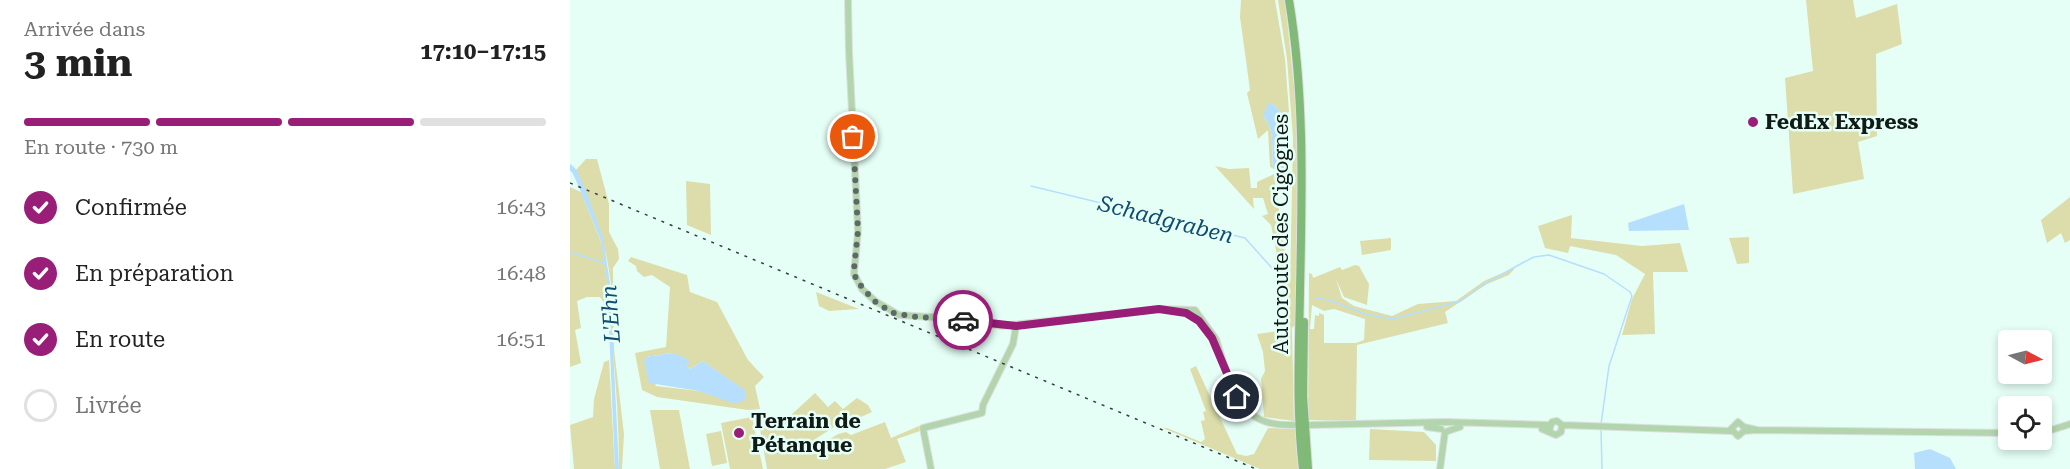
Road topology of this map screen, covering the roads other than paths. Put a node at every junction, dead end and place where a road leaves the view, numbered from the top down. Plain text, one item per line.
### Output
1 (848, 0) edge
2 (1289, 0) edge
3 (1294, 0) edge
4 (1016, 326) junction
5 (2070, 424) edge
6 (1293, 425) dead end
7 (1445, 428) junction
8 (1550, 428) junction
9 (1562, 428) junction
10 (1731, 429) junction
11 (1744, 429) junction
12 (2052, 430) edge
13 (1998, 433) edge
14 (931, 469) edge
15 (1303, 469) edge
16 (1308, 469) edge
17 (1440, 469) edge

1 - 4 main road
2 - 15 highway, Autoroute des Cigognes
3 - 16 highway, Autoroute des Cigognes
4 - 6 main road
4 - 14 main road
5 - 12 main road
7 - 7 main road
7 - 8 main road
7 - 17 main road
8 - 9 main road
8 - 9 main road
9 - 10 main road
10 - 11 main road
10 - 11 main road
11 - 13 main road

